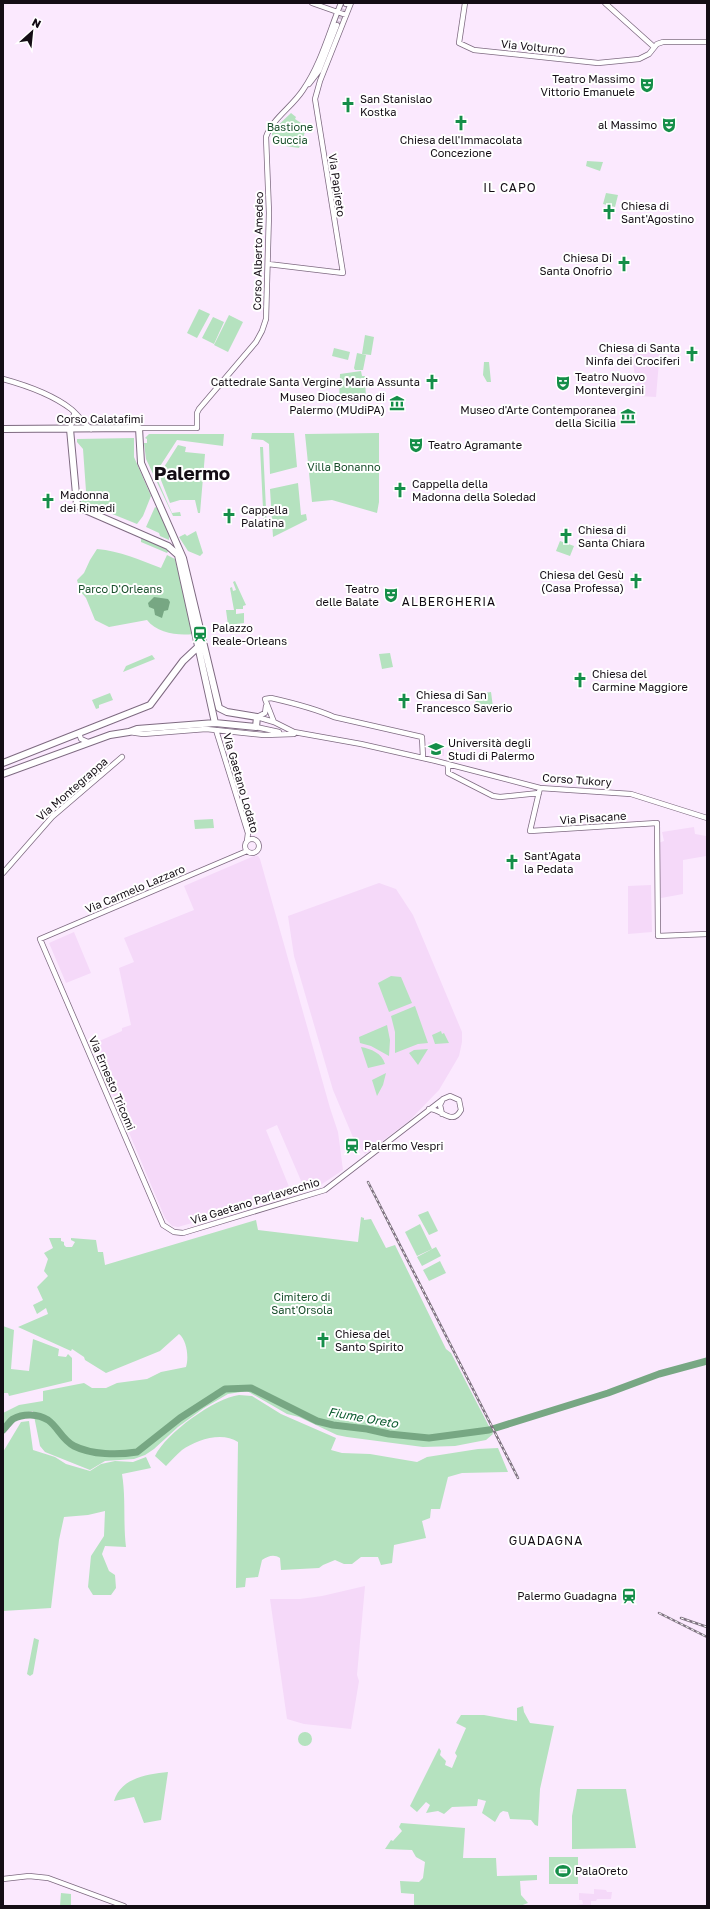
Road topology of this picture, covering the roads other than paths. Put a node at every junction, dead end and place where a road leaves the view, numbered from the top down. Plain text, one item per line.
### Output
1 (312, 3) edge
2 (344, 3) edge
3 (351, 3) edge
4 (465, 3) edge
5 (605, 3) edge
6 (336, 14) junction
7 (345, 18) junction
8 (337, 25) tunnel mouth
9 (707, 42) edge
10 (654, 47) junction
11 (304, 89) junction
12 (268, 264) junction
13 (3, 379) edge
14 (74, 414) junction
15 (139, 428) junction
16 (197, 428) joint
17 (3, 429) edge
18 (70, 429) junction
19 (91, 429) junction
20 (175, 540) junction
21 (168, 546) junction
22 (199, 646) junction
23 (266, 705) junction
24 (257, 717) junction
25 (274, 722) junction
26 (215, 723) junction
27 (256, 727) junction
28 (263, 728) junction
29 (216, 730) junction
30 (128, 732) junction
31 (79, 733) junction
32 (284, 734) junction
33 (304, 734) junction
34 (88, 742) junction
35 (122, 757) dead end
36 (423, 758) junction
37 (3, 763) edge
38 (448, 764) junction
39 (3, 774) edge
40 (540, 791) junction
41 (705, 818) edge
42 (707, 822) edge
43 (247, 840) junction
44 (246, 849) junction
45 (3, 873) edge
46 (707, 934) edge
47 (40, 938) joint
48 (442, 1100) junction
49 (429, 1109) junction
50 (442, 1114) junction
51 (172, 1231) joint
52 (3, 1879) edge
53 (124, 1906) edge

1 - 6 street
2 - 6 street, Corso Alberto Amedeo
3 - 7 street
4 - 10 street, Via Volturno
5 - 10 street
6 - 7 street
6 - 11 street, Corso Alberto Amedeo
7 - 12 street, Via Papireto
8 - 11 street, Corso Alberto Amedeo
9 - 10 street
11 - 12 street, Corso Alberto Amedeo
12 - 16 street, Corso Alberto Amedeo
13 - 14 street
14 - 18 street
14 - 19 street
15 - 16 street, Corso Calatafimi
15 - 19 main road, Corso Calatafimi
15 - 20 main road
17 - 18 main road, Corso Calatafimi
18 - 19 main road, Corso Calatafimi
18 - 21 main road
20 - 21 main road
20 - 24 main road, Corso Tukory
21 - 22 main road
22 - 26 main road
22 - 31 main road
23 - 24 street
23 - 25 street
23 - 36 street
24 - 25 street, Corso Tukory
24 - 27 main road
25 - 28 street
25 - 33 street, Corso Tukory
26 - 27 main road, Corso Tukory
26 - 30 main road, Corso Tukory
27 - 28 street, Corso Tukory
28 - 32 street, Corso Tukory
29 - 30 street, Corso Tukory
29 - 32 street, Corso Tukory
29 - 43 street, Via Gaetano Lodato
30 - 34 main road, Corso Tukory
31 - 34 street
31 - 37 main road
32 - 33 street, Corso Tukory
33 - 36 street, Corso Tukory
34 - 39 main road, Corso Tukory
35 - 45 street, Via Montegrappa
36 - 38 street, Corso Tukory
38 - 40 street, Corso Tukory
38 - 40 street, Corso Tukory
40 - 41 street, Corso Tukory
40 - 46 street, Via Pisacane
41 - 42 street
43 - 44 street
43 - 44 street
44 - 47 street, Via Carmelo Lazzaro
47 - 51 street, Via Ernesto Tricomi
48 - 49 street, Via Gaetano Parlavecchio
48 - 50 street
48 - 50 street
49 - 50 street
49 - 51 street, Via Gaetano Parlavecchio
52 - 53 street

